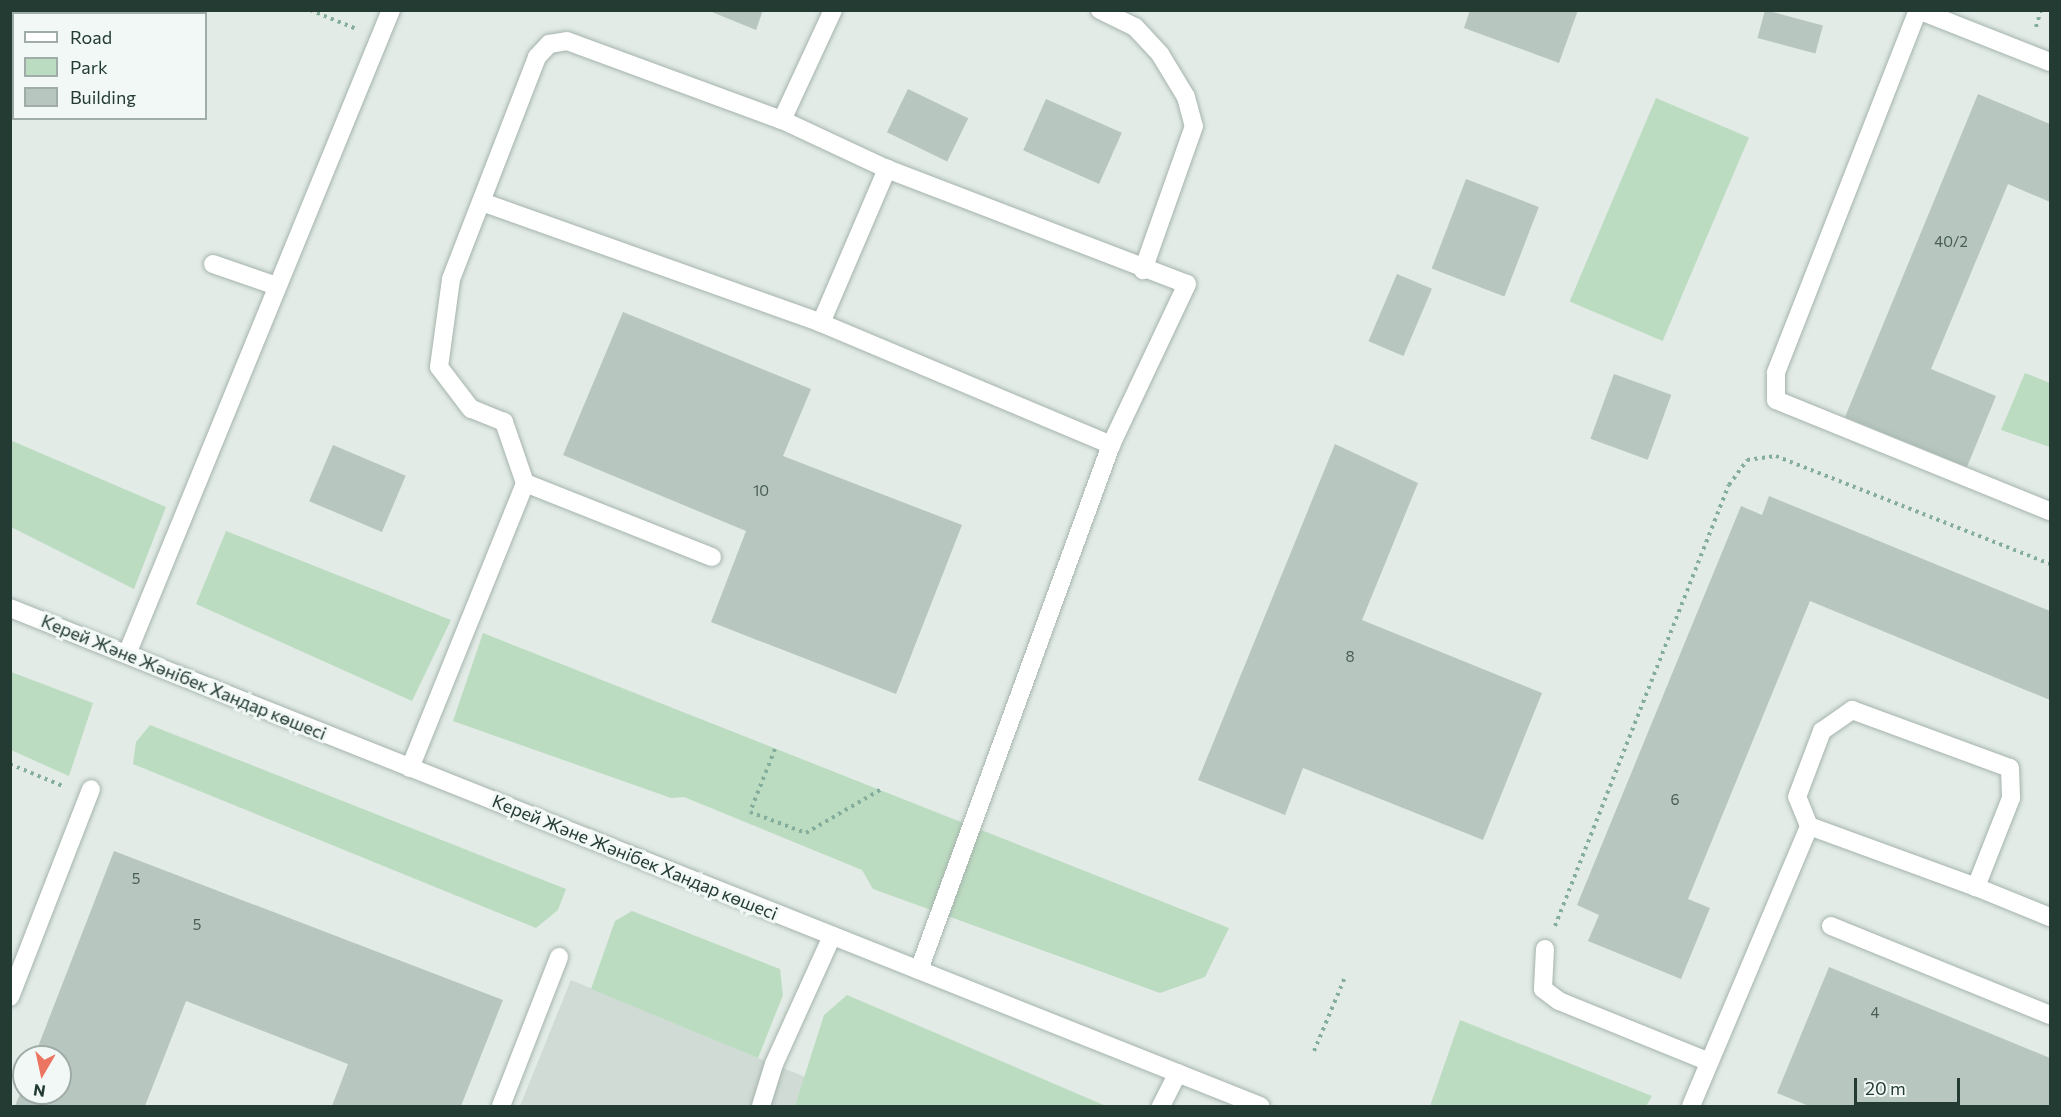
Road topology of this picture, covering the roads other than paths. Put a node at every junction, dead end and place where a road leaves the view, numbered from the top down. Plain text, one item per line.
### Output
1 (391, 10) edge
2 (833, 10) edge
3 (1100, 10) edge
4 (2050, 62) edge
5 (782, 120) junction
6 (888, 169) junction
7 (482, 202) junction
8 (213, 264) dead end
9 (1143, 270) junction
10 (277, 286) junction
11 (821, 323) junction
12 (1111, 445) junction
13 (525, 483) junction
14 (2050, 511) edge
15 (712, 557) dead end
16 (10, 608) edge
17 (127, 654) junction
18 (410, 768) junction
19 (89, 793) road end
20 (1809, 826) junction
21 (1976, 887) junction
22 (2050, 917) edge
23 (1831, 926) dead end
24 (832, 936) junction
25 (1545, 949) road end
26 (559, 957) dead end
27 (919, 970) junction
28 (10, 997) edge
29 (2050, 1015) edge
30 (1710, 1062) junction
31 (1178, 1073) junction
32 (501, 1107) edge
33 (762, 1107) edge
34 (1161, 1107) edge
35 (1260, 1107) edge
36 (1691, 1107) edge

1 - 10 main road
2 - 5 main road
3 - 9 main road
4 - 14 main road
5 - 6 main road
5 - 7 main road
6 - 9 main road
6 - 11 main road
7 - 11 main road
7 - 13 main road
8 - 10 main road
9 - 12 main road
10 - 17 main road
11 - 12 main road
12 - 27 main road
13 - 15 main road
13 - 18 main road
16 - 17 main road, Керей Және Жәнібек Хандар көшесі
17 - 18 main road, Керей Және Жәнібек Хандар көшесі
18 - 24 main road, Керей Және Жәнібек Хандар көшесі
19 - 28 main road
20 - 21 main road
20 - 21 main road
20 - 30 main road
21 - 22 main road
23 - 29 main road
24 - 27 main road, Керей Және Жәнібек Хандар көшесі
24 - 33 main road
25 - 30 main road
26 - 32 main road
27 - 31 main road, Керей Және Жәнібек Хандар көшесі
30 - 36 main road
31 - 34 main road
31 - 35 main road, Керей Және Жәнібек Хандар көшесі

